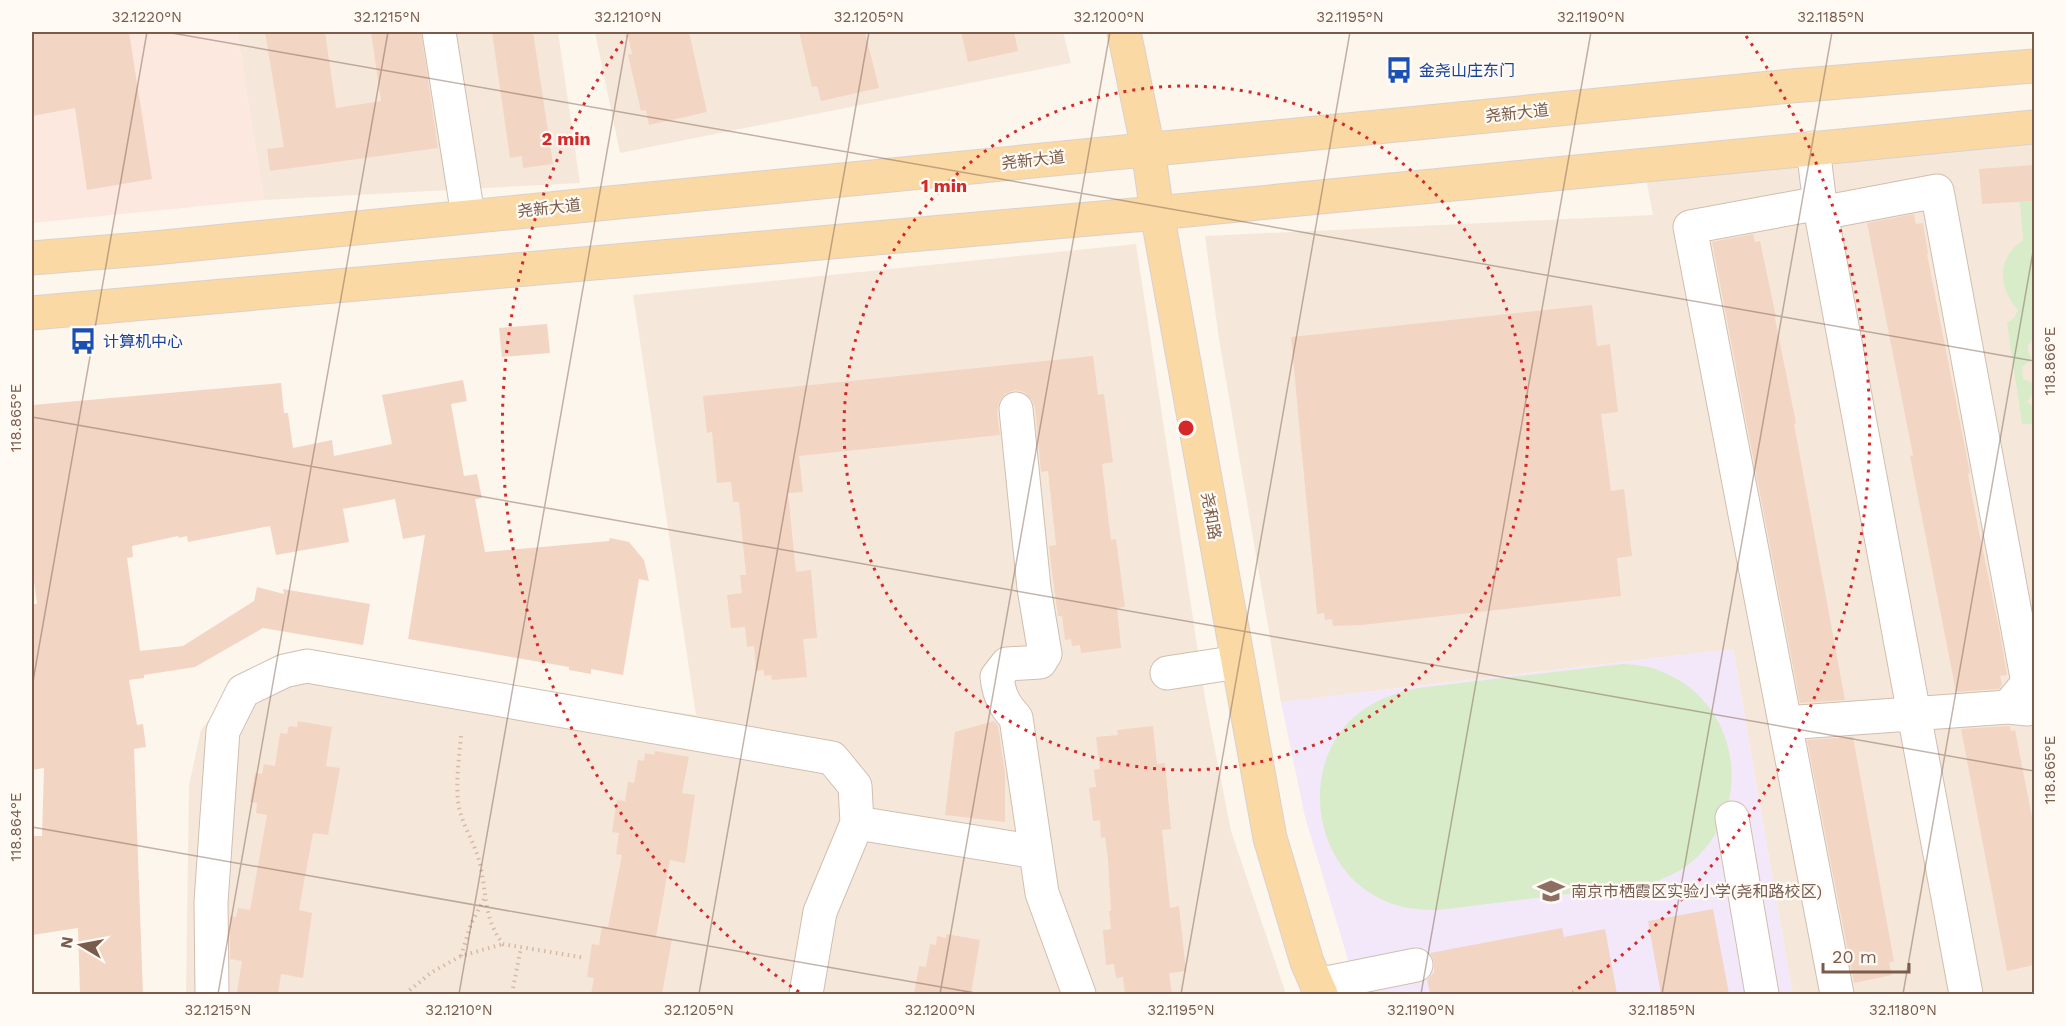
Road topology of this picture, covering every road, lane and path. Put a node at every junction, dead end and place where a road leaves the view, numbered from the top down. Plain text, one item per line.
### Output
1 (439, 32) edge
2 (1124, 32) edge
3 (2034, 66) edge
4 (2034, 127) edge
5 (1813, 148) junction
6 (1148, 149) junction
7 (1821, 208) junction
8 (1157, 213) junction
9 (468, 216) junction
10 (32, 258) edge
11 (32, 313) edge
12 (1016, 409) dead end
13 (1238, 662) junction
14 (1167, 674) dead end
15 (2021, 708) edge
16 (1785, 723) junction
17 (461, 736) dead end
18 (1732, 818) dead end
19 (857, 823) junction
20 (1036, 852) junction
21 (484, 898) junction
22 (503, 944) junction
23 (521, 947) junction
24 (461, 956) junction
25 (585, 958) dead end
26 (1416, 965) dead end
27 (1319, 990) edge
28 (212, 994) edge
29 (405, 994) edge
30 (512, 994) edge
31 (806, 994) edge
32 (1079, 994) edge
33 (1762, 994) edge
34 (1837, 994) edge
35 (1966, 994) edge

1 - 9 street
2 - 6 main road, 尧和路
3 - 6 main road, 尧新大道
4 - 5 main road
5 - 7 street
5 - 8 main road
6 - 8 main road, 尧和路
6 - 9 main road, 尧新大道
7 - 15 street
7 - 16 street
7 - 35 street
8 - 11 main road
8 - 13 main road, 尧和路
9 - 10 main road, 尧新大道
12 - 20 street
13 - 14 street
13 - 27 main road, 尧和路
15 - 16 street
16 - 34 street
17 - 21 path
18 - 33 street
19 - 20 street
19 - 28 street
19 - 31 street
20 - 32 street
21 - 22 path
21 - 24 path
22 - 23 path
22 - 24 path
23 - 25 path
23 - 30 path
24 - 29 path
26 - 27 street

